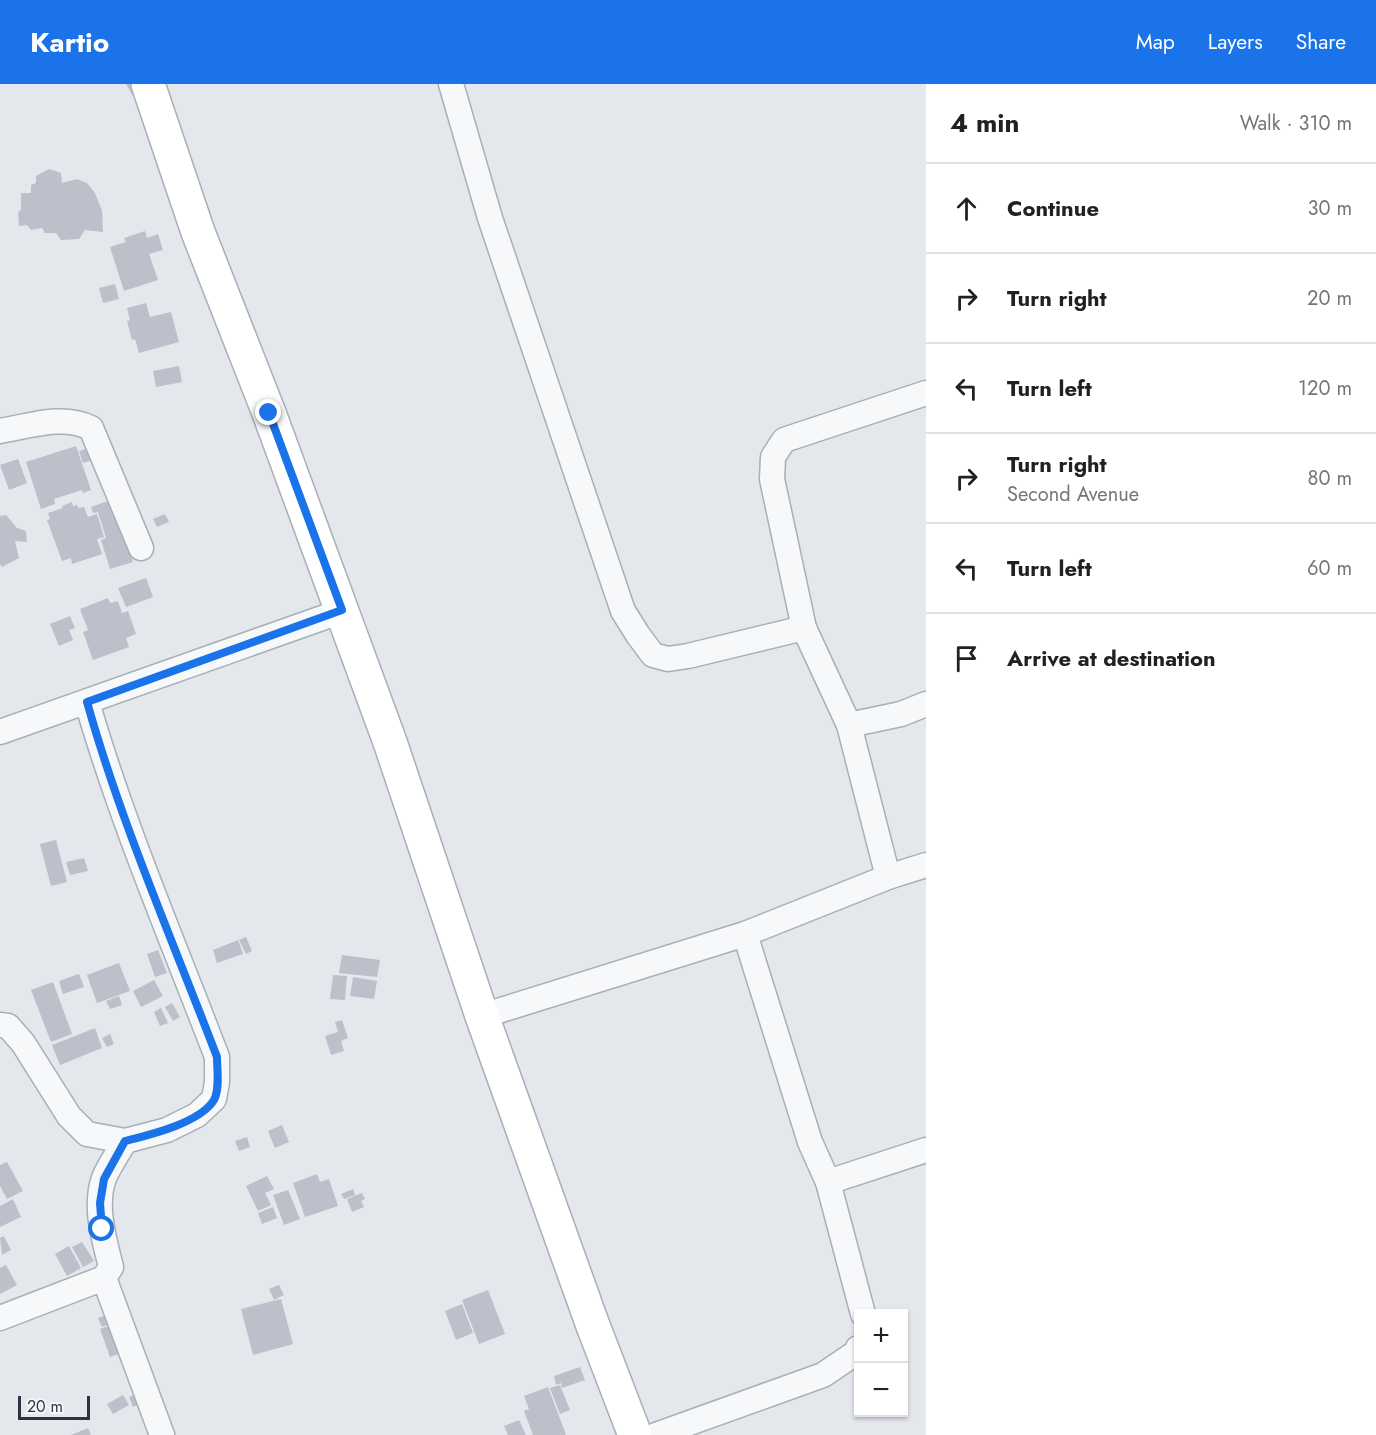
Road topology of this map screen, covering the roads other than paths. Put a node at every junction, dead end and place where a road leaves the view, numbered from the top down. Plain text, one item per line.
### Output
1 (148, 84) edge
2 (451, 84) edge
3 (926, 393) edge
4 (0, 431) edge
5 (141, 548) dead end
6 (342, 610) junction
7 (804, 628) junction
8 (87, 702) junction
9 (926, 704) edge
10 (849, 725) junction
11 (0, 732) edge
12 (926, 865) edge
13 (888, 877) junction
14 (745, 934) junction
15 (482, 1016) junction
16 (0, 1025) edge
17 (125, 1141) junction
18 (926, 1150) edge
19 (828, 1182) junction
20 (104, 1278) junction
21 (863, 1309) edge
22 (0, 1318) edge
23 (854, 1354) edge
24 (162, 1435) edge
25 (635, 1435) edge
26 (656, 1435) edge

1 - 6 street
2 - 7 street
3 - 7 street
4 - 5 street
6 - 8 street
6 - 15 street
7 - 10 street
8 - 11 street
8 - 17 street
9 - 10 street
10 - 13 street
12 - 13 street
13 - 14 street
14 - 15 street
14 - 19 street
15 - 25 street
16 - 17 street
17 - 20 street
18 - 19 street
19 - 21 street
20 - 22 street
20 - 24 street
23 - 26 street

